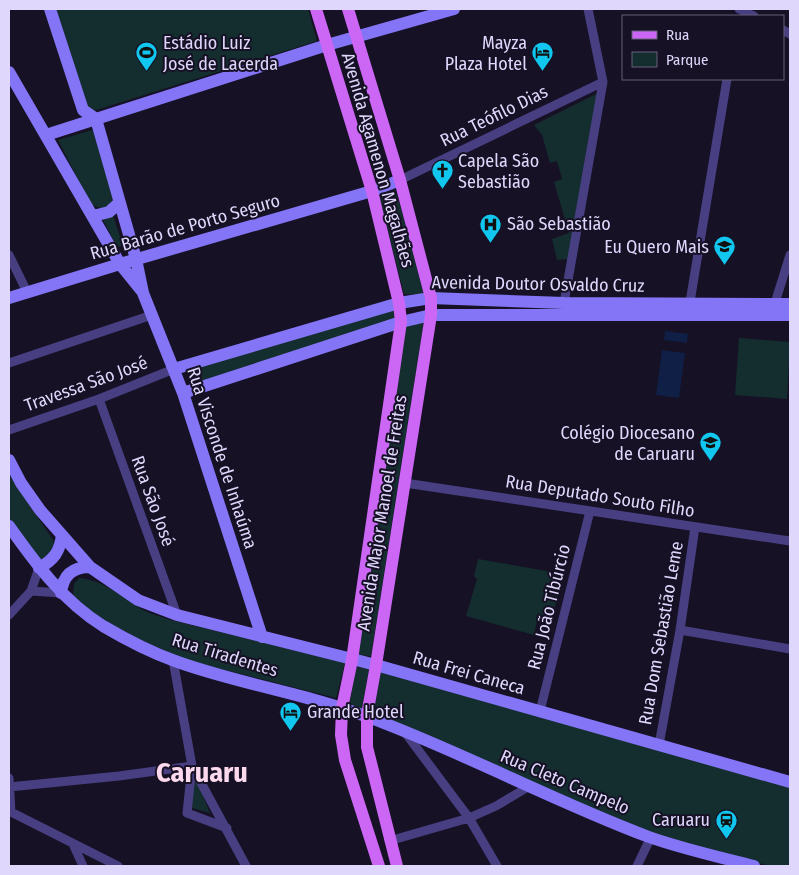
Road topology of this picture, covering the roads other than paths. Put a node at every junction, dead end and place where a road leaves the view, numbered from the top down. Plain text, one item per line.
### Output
1 (50, 9) edge
2 (316, 9) edge
3 (348, 9) edge
4 (454, 9) edge
5 (588, 9) edge
6 (738, 9) edge
7 (752, 15) edge
8 (357, 36) junction
9 (327, 45) junction
10 (9, 72) edge
11 (726, 80) edge
12 (603, 82) junction
13 (96, 119) junction
14 (46, 135) junction
15 (400, 180) junction
16 (372, 191) junction
17 (119, 203) junction
18 (93, 216) junction
19 (9, 255) edge
20 (790, 255) edge
21 (136, 260) junction
22 (120, 264) junction
23 (27, 292) junction
24 (143, 293) junction
25 (9, 298) edge
26 (431, 298) junction
27 (399, 302) junction
28 (690, 302) junction
29 (564, 303) junction
30 (775, 304) junction
31 (790, 304) edge
32 (152, 315) junction
33 (431, 315) junction
34 (790, 315) edge
35 (401, 322) junction
36 (9, 363) edge
37 (174, 369) junction
38 (183, 393) junction
39 (98, 399) junction
40 (9, 430) edge
41 (9, 460) edge
42 (405, 483) junction
43 (590, 511) junction
44 (9, 526) edge
45 (695, 527) junction
46 (62, 534) junction
47 (790, 541) edge
48 (90, 567) junction
49 (39, 568) junction
50 (31, 591) junction
51 (61, 593) junction
52 (9, 615) edge
53 (177, 615) junction
54 (680, 630) junction
55 (262, 637) junction
56 (790, 649) edge
57 (173, 660) junction
58 (352, 660) junction
59 (376, 666) junction
60 (342, 708) junction
61 (540, 711) junction
62 (367, 716) junction
63 (404, 731) junction
64 (659, 745) junction
65 (192, 766) junction
66 (790, 782) edge
67 (9, 784) edge
68 (528, 787) junction
69 (10, 811) edge
70 (469, 818) junction
71 (227, 828) junction
72 (651, 837) junction
73 (389, 841) junction
74 (73, 844) junction
75 (83, 866) edge
76 (118, 866) edge
77 (246, 866) edge
78 (378, 866) edge
79 (397, 866) edge
80 (497, 866) edge
81 (637, 866) edge
82 (754, 866) edge

1 - 13 street
2 - 9 main road, Avenida Agamenon Magalhães
3 - 8 main road, Avenida Agamenon Magalhães
4 - 8 street
5 - 12 street
6 - 7 street
8 - 9 street
8 - 15 main road, Avenida Agamenon Magalhães
9 - 13 street
9 - 16 main road, Avenida Agamenon Magalhães
10 - 14 street, Rua Visconde de Inhaúma
11 - 28 street
12 - 15 street, Rua Teófilo Dias
12 - 29 street
13 - 14 street
13 - 17 street, Rua Visconde de Inhaúma
14 - 18 street, Rua Visconde de Inhaúma
15 - 16 street, Rua Barão de Porto Seguro
15 - 26 main road, Avenida Agamenon Magalhães
16 - 21 street, Rua Barão de Porto Seguro
16 - 27 main road, Avenida Agamenon Magalhães
17 - 18 street
17 - 21 street, Rua Visconde de Inhaúma
18 - 22 street, Rua Visconde de Inhaúma
19 - 23 street
20 - 30 street
21 - 22 street, Rua Barão de Porto Seguro
21 - 24 street, Rua Visconde de Inhaúma
22 - 23 street, Rua Barão de Porto Seguro
22 - 24 street, Rua Visconde de Inhaúma
23 - 25 street, Rua Barão de Porto Seguro
24 - 32 street, Rua Visconde de Inhaúma
26 - 27 street, Avenida Doutor Osvaldo Cruz
26 - 29 street, Avenida Doutor Osvaldo Cruz
26 - 33 main road, Avenida Agamenon Magalhães
27 - 35 main road, Avenida Agamenon Magalhães
27 - 37 street, Avenida Doutor Osvaldo Cruz
28 - 29 street, Avenida Doutor Osvaldo Cruz
28 - 30 street, Avenida Doutor Osvaldo Cruz
30 - 31 street, Avenida Doutor Osvaldo Cruz
32 - 36 street
32 - 37 street, Rua Visconde de Inhaúma
33 - 34 street, Avenida Doutor Osvaldo Cruz
33 - 35 street, Avenida Doutor Osvaldo Cruz
33 - 42 main road, Avenida Major Manoel de Freitas
35 - 38 street, Avenida Doutor Osvaldo Cruz
35 - 58 main road, Avenida Major Manoel de Freitas
37 - 38 street, Rua Visconde de Inhaúma
37 - 39 street, Travessa São José
38 - 55 street, Rua Visconde de Inhaúma
39 - 40 street, Travessa São José
39 - 53 street, Rua São José
41 - 46 street, Rua Frei Caneca
42 - 43 street, Rua Deputado Souto Filho
42 - 59 main road, Avenida Major Manoel de Freitas
43 - 45 street, Rua Deputado Souto Filho
43 - 61 street, Rua João Tibúrcio
44 - 49 street, Rua Tiradentes
45 - 47 street, Rua Deputado Souto Filho
45 - 54 street, Rua Dom Sebastião Leme
46 - 48 street, Rua Frei Caneca
46 - 49 street
48 - 51 street
48 - 53 street, Rua Frei Caneca
49 - 50 street
49 - 51 street, Rua Tiradentes
50 - 51 street
50 - 52 street
51 - 57 street, Rua Tiradentes
53 - 55 street, Rua Frei Caneca
54 - 56 street
54 - 64 street, Rua Dom Sebastião Leme
55 - 58 street, Rua Frei Caneca
57 - 60 street, Rua Tiradentes
57 - 65 street
58 - 59 street, Rua Frei Caneca
58 - 60 main road, Avenida Major Manoel de Freitas
59 - 61 street, Rua Frei Caneca
59 - 62 main road, Avenida Major Manoel de Freitas
60 - 62 street, Rua Tiradentes
60 - 78 main road, Avenida Major Manoel de Freitas
61 - 64 street, Rua Frei Caneca
62 - 63 street, Rua Cleto Campelo
62 - 73 main road, Avenida Major Manoel de Freitas
63 - 68 street, Rua Cleto Campelo
63 - 70 street
64 - 66 street, Rua Frei Caneca
65 - 67 street
65 - 71 street
65 - 71 street
67 - 69 street
68 - 70 street
68 - 72 street, Rua Cleto Campelo
69 - 74 street
70 - 73 street
70 - 80 street
71 - 77 street
72 - 81 street
72 - 82 street, Rua Cleto Campelo
73 - 79 main road, Avenida Major Manoel de Freitas
74 - 75 street
74 - 76 street

